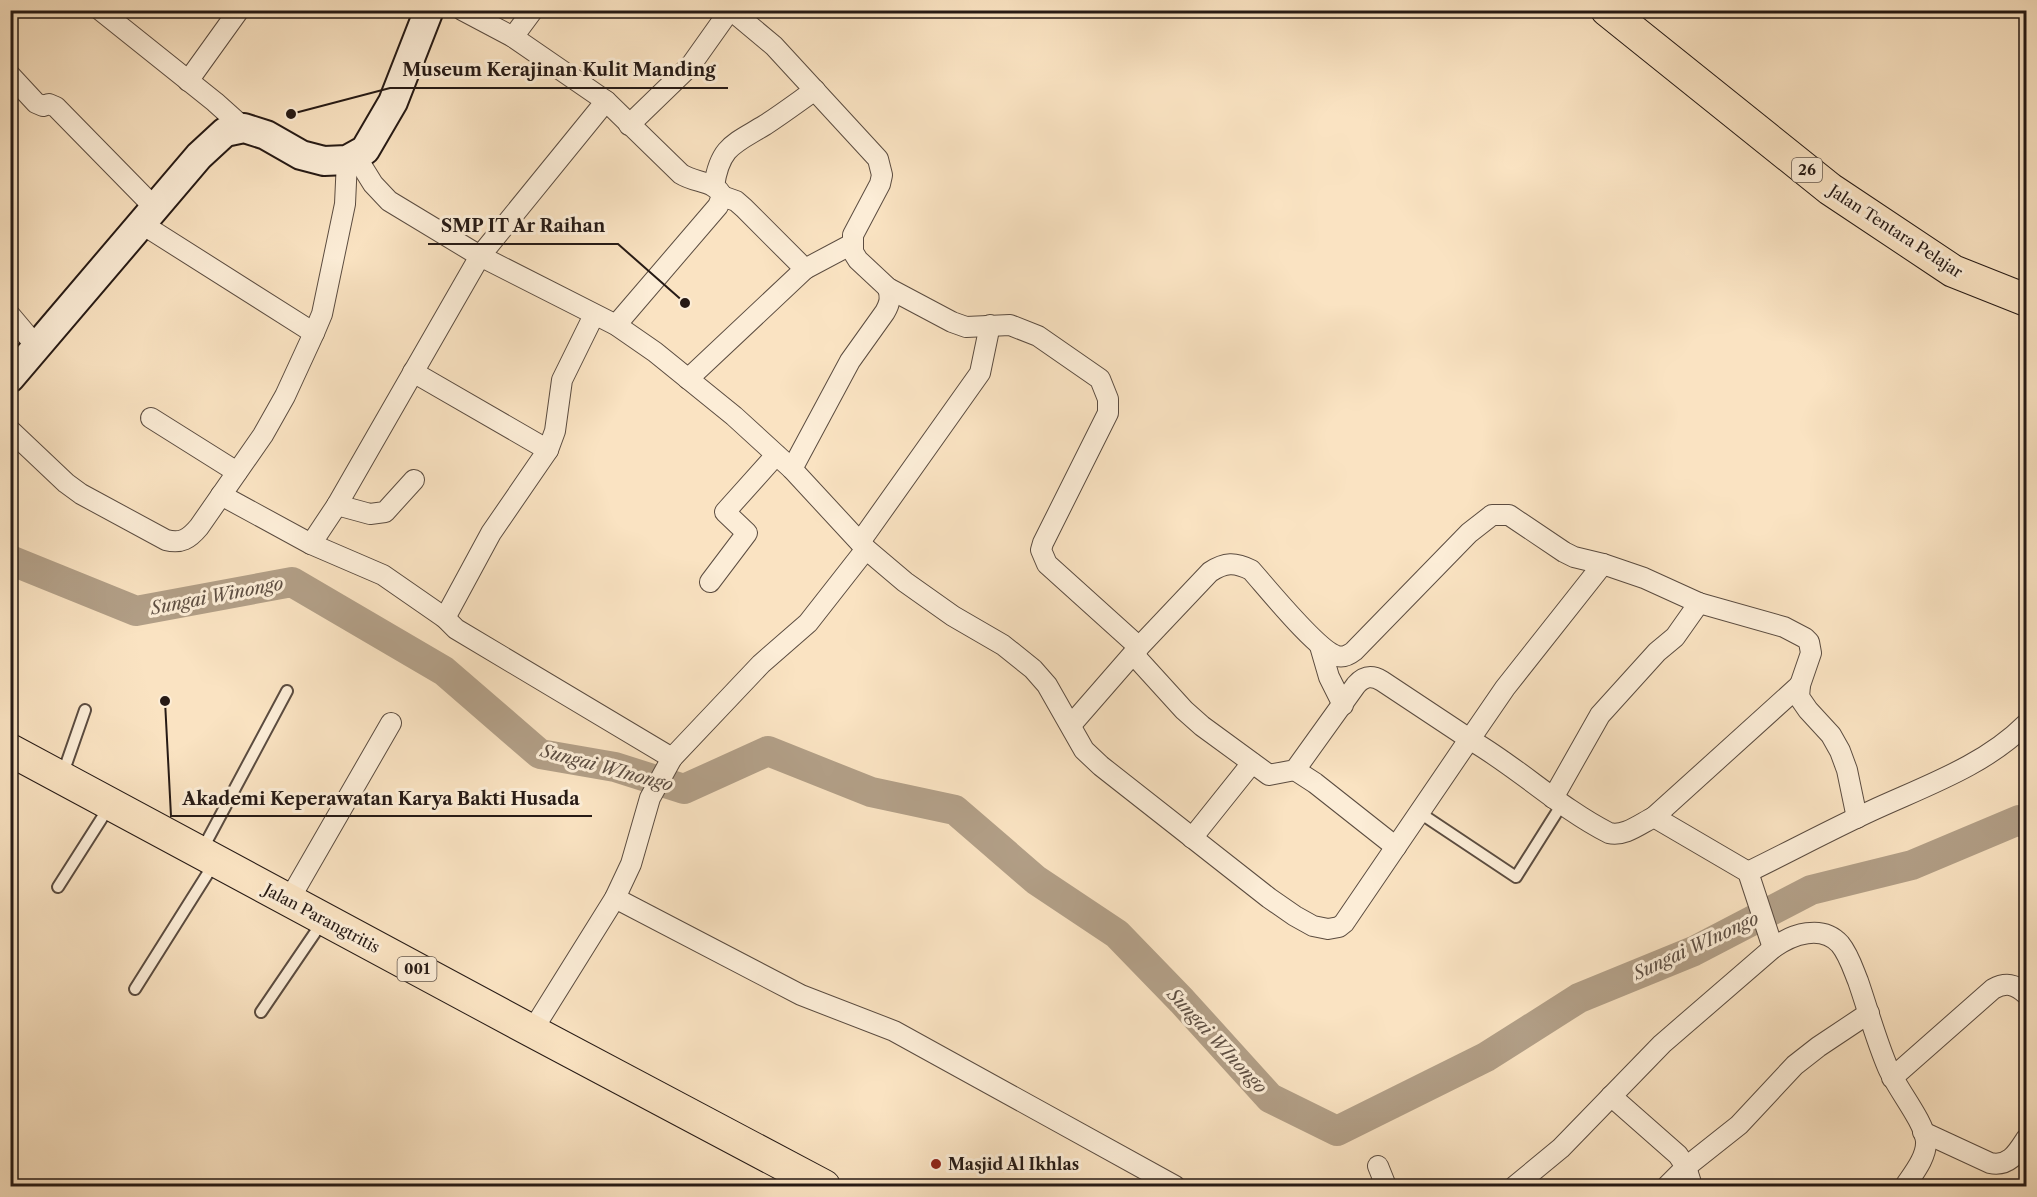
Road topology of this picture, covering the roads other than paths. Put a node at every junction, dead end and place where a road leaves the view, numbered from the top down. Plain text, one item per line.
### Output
1 (100, 10) edge
2 (239, 10) edge
3 (429, 10) edge
4 (462, 10) edge
5 (533, 10) edge
6 (731, 10) edge
7 (1607, 10) edge
8 (513, 37) junction
9 (10, 75) edge
10 (188, 81) junction
11 (815, 90) junction
12 (606, 101) junction
13 (629, 125) junction
14 (244, 128) junction
15 (351, 158) junction
16 (718, 191) junction
17 (148, 216) junction
18 (852, 244) junction
19 (480, 256) junction
20 (805, 269) junction
21 (888, 288) junction
22 (2026, 300) edge
23 (10, 315) edge
24 (594, 315) junction
25 (990, 325) junction
26 (616, 326) junction
27 (314, 333) junction
28 (37, 347) junction
29 (413, 372) junction
30 (10, 378) edge
31 (688, 380) junction
32 (151, 418) dead end
33 (10, 430) edge
34 (548, 450) junction
35 (776, 455) junction
36 (792, 469) junction
37 (237, 472) junction
38 (414, 480) dead end
39 (221, 495) junction
40 (337, 505) junction
41 (311, 544) junction
42 (863, 546) junction
43 (1603, 564) junction
44 (710, 582) dead end
45 (1699, 603) junction
46 (445, 618) junction
47 (1320, 646) junction
48 (1137, 651) junction
49 (1800, 685) junction
50 (287, 691) dead end
51 (1343, 705) junction
52 (85, 710) dead end
53 (391, 723) dead end
54 (2026, 724) edge
55 (1071, 725) junction
56 (1472, 740) junction
57 (10, 750) edge
58 (670, 761) junction
59 (1252, 763) junction
60 (1295, 770) junction
61 (62, 777) junction
62 (1558, 801) junction
63 (111, 804) junction
64 (1420, 813) junction
65 (1654, 817) junction
66 (1857, 818) junction
67 (1192, 838) junction
68 (1396, 847) junction
69 (208, 856) junction
70 (1748, 872) junction
71 (58, 887) dead end
72 (615, 898) junction
73 (289, 900) junction
74 (324, 919) junction
75 (1771, 940) junction
76 (135, 989) dead end
77 (2026, 994) edge
78 (261, 1012) dead end
79 (1869, 1013) junction
80 (532, 1031) junction
81 (1892, 1078) junction
82 (1611, 1096) junction
83 (1923, 1132) junction
84 (2026, 1139) edge
85 (1378, 1166) dead end
86 (1686, 1167) junction
87 (824, 1186) edge
88 (1175, 1186) edge
89 (1386, 1186) edge
90 (1515, 1186) edge
91 (1667, 1186) edge
92 (1692, 1186) edge
93 (1905, 1186) edge

1 - 10 street
2 - 10 street
3 - 15 main road
4 - 8 street
5 - 8 street
6 - 11 street
6 - 13 street
7 - 22 main road, Jalan Tentara Pelajar / 26
8 - 12 street
9 - 17 street
10 - 14 street
11 - 16 street
11 - 18 street
12 - 13 street
12 - 19 street
13 - 16 street
14 - 15 main road
14 - 17 main road
15 - 19 street
15 - 27 street
16 - 20 street
16 - 26 street
17 - 27 street
17 - 28 main road
18 - 20 street
18 - 21 street
19 - 24 street
19 - 29 street
20 - 31 street
21 - 25 street
21 - 36 street
23 - 28 street
24 - 26 street
24 - 34 street
25 - 42 street
25 - 48 street
26 - 31 street
27 - 37 street
28 - 30 main road
29 - 34 street
29 - 40 street
31 - 35 street
32 - 37 street
33 - 39 street
34 - 46 street
35 - 36 street
35 - 44 street
36 - 42 street
37 - 39 street
38 - 40 street
39 - 41 street
40 - 41 street
41 - 46 street
42 - 55 street
42 - 58 street
43 - 45 street
43 - 47 street
43 - 56 street
45 - 49 street
45 - 62 street
46 - 58 street
47 - 48 street
47 - 51 street
48 - 55 street
48 - 59 street
49 - 65 street
49 - 66 street
50 - 69 lane
51 - 56 street
51 - 60 street
52 - 61 lane
53 - 73 street
54 - 66 street
55 - 67 street
56 - 62 street
56 - 64 street
57 - 61 main road, Jalan Parangtritis / 001
58 - 72 street
59 - 60 street
59 - 67 street
60 - 68 street
61 - 63 main road, Jalan Parangtritis / 001
62 - 64 lane
62 - 65 street
63 - 69 main road, Jalan Parangtritis / 001
63 - 71 lane
64 - 68 street
65 - 70 street
66 - 70 street
67 - 68 street
69 - 73 main road, Jalan Parangtritis / 001
69 - 76 lane
70 - 75 street
72 - 80 street
72 - 88 street
73 - 74 main road, Jalan Parangtritis / 001
74 - 78 lane
74 - 80 main road, Jalan Parangtritis / 001
75 - 79 street
75 - 82 street
77 - 81 street
79 - 81 street
79 - 86 street
80 - 87 main road, Jalan Parangtritis / 001
81 - 83 street
82 - 86 street
82 - 90 street
83 - 84 street
83 - 93 street
85 - 89 street
86 - 91 street
86 - 92 street

